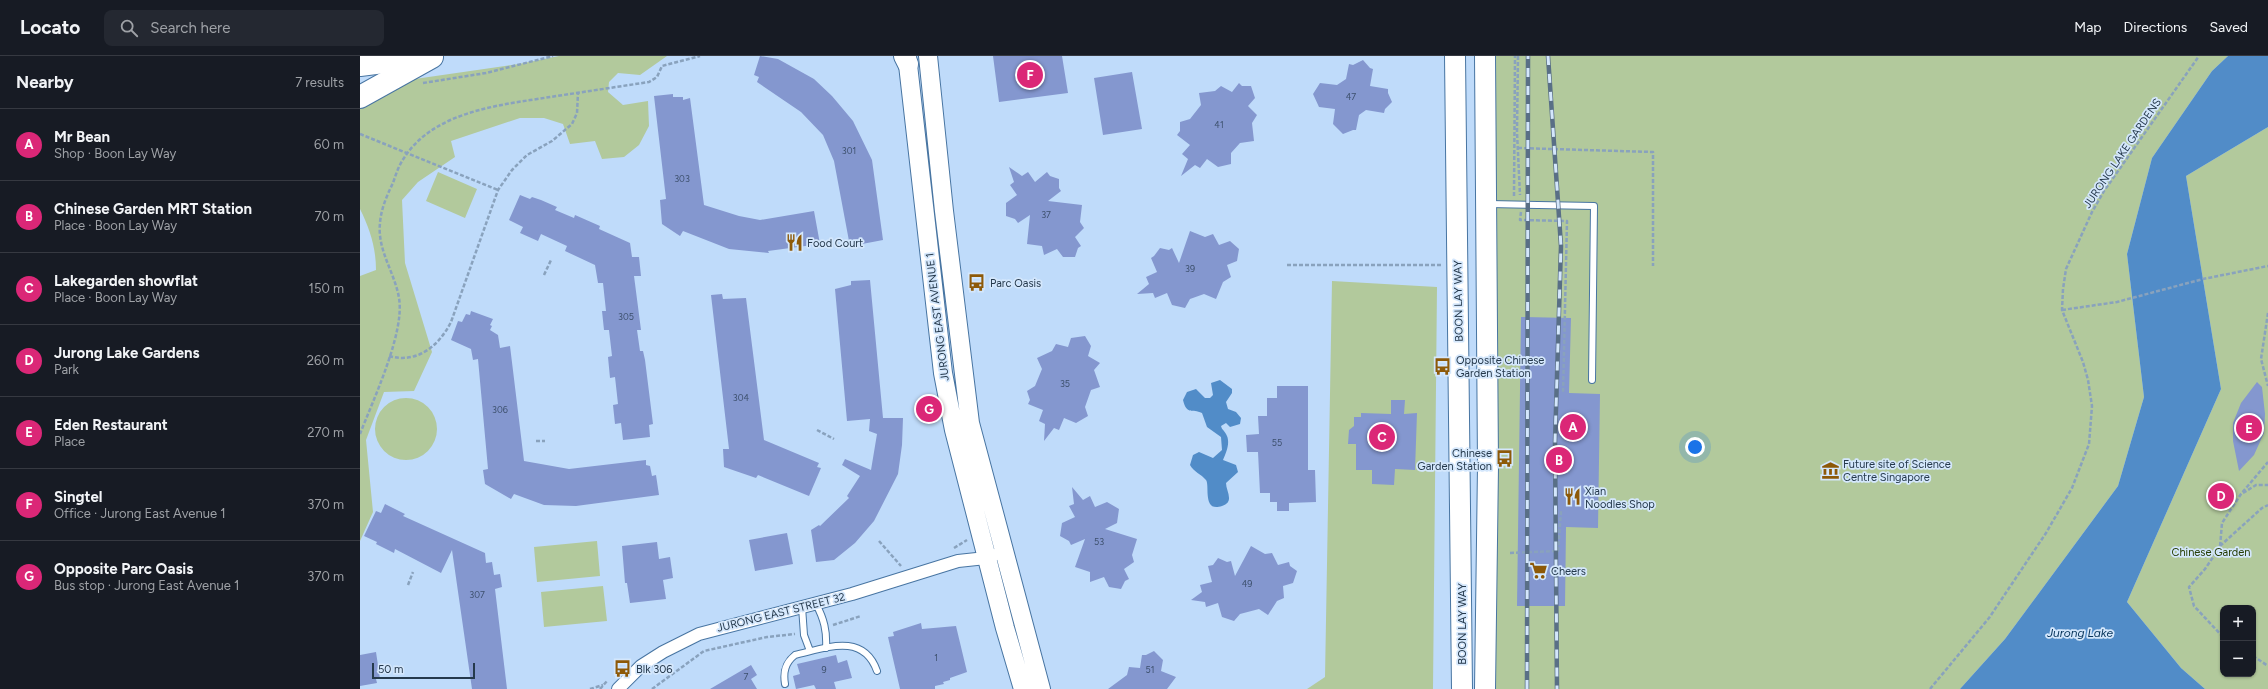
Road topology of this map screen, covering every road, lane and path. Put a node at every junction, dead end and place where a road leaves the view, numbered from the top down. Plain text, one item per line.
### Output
1 (434, 56) edge
2 (553, 56) edge
3 (700, 56) edge
4 (928, 56) edge
5 (1455, 56) edge
6 (1485, 56) edge
7 (1515, 56) edge
8 (1518, 56) edge
9 (2198, 56) edge
10 (687, 58) edge
11 (906, 59) edge
12 (360, 66) edge
13 (421, 84) dead end
14 (578, 93) junction
15 (360, 97) edge
16 (360, 134) edge
17 (1518, 148) junction
18 (408, 152) junction
19 (498, 190) junction
20 (1486, 204) junction
21 (1521, 204) junction
22 (939, 257) junction
23 (551, 260) dead end
24 (1287, 265) dead end
25 (1441, 265) dead end
26 (1653, 266) dead end
27 (2268, 266) edge
28 (544, 275) dead end
29 (2062, 310) junction
30 (2268, 314) edge
31 (389, 356) junction
32 (1592, 380) dead end
33 (2268, 386) edge
34 (1563, 394) dead end
35 (817, 430) dead end
36 (360, 434) edge
37 (834, 439) dead end
38 (545, 441) dead end
39 (536, 442) dead end
40 (2268, 462) edge
41 (2268, 485) edge
42 (2240, 494) junction
43 (2268, 505) edge
44 (1561, 511) dead end
45 (879, 541) dead end
46 (1002, 546) junction
47 (2220, 546) junction
48 (985, 553) junction
49 (1510, 553) dead end
50 (895, 559) dead end
51 (413, 572) dead end
52 (408, 585) dead end
53 (816, 604) junction
54 (802, 607) junction
55 (861, 616) dead end
56 (826, 628) junction
57 (804, 633) junction
58 (2220, 634) edge
59 (826, 648) junction
60 (810, 651) junction
61 (2256, 658) edge
62 (2268, 666) edge
63 (877, 672) dead end
64 (604, 684) dead end
65 (785, 684) dead end
66 (590, 689) edge
67 (618, 689) edge
68 (652, 689) edge
69 (1024, 689) edge
70 (1041, 689) edge
71 (1462, 689) edge
72 (1485, 689) edge
73 (1930, 689) edge

1 - 12 main road
1 - 15 highway
2 - 13 path
3 - 10 path
4 - 22 street, JURONG EAST AVENUE 1
5 - 71 main road, BOON LAY WAY
6 - 20 main road
7 - 21 path
8 - 17 path
9 - 29 path, JURONG LAKE GARDENS
10 - 14 path
11 - 22 street, JURONG EAST AVENUE 1
14 - 18 path
14 - 19 path
16 - 18 path
17 - 21 path
17 - 26 path
18 - 19 path
18 - 31 path
19 - 31 path
20 - 21 lane
20 - 72 main road
21 - 32 lane
21 - 34 path
22 - 46 street, JURONG EAST AVENUE 1
22 - 48 street, JURONG EAST AVENUE 1
23 - 28 path
24 - 25 path
27 - 29 path
29 - 73 path, JURONG LAKE GARDENS
30 - 33 path
31 - 36 path
35 - 37 path
38 - 39 path
40 - 42 path
41 - 42 path
42 - 47 path
43 - 47 path
44 - 49 path
45 - 50 path
46 - 48 street, JURONG EAST STREET 32
46 - 70 street, JURONG EAST AVENUE 1
47 - 58 path
48 - 53 street, JURONG EAST STREET 32
48 - 69 street, JURONG EAST AVENUE 1
51 - 52 path
53 - 54 street, JURONG EAST STREET 32
53 - 56 lane
54 - 57 lane
54 - 67 street, JURONG EAST STREET 32
55 - 56 path
56 - 59 lane
57 - 60 lane
57 - 68 path
59 - 60 lane
59 - 63 lane
60 - 65 lane
61 - 62 path
64 - 66 path

